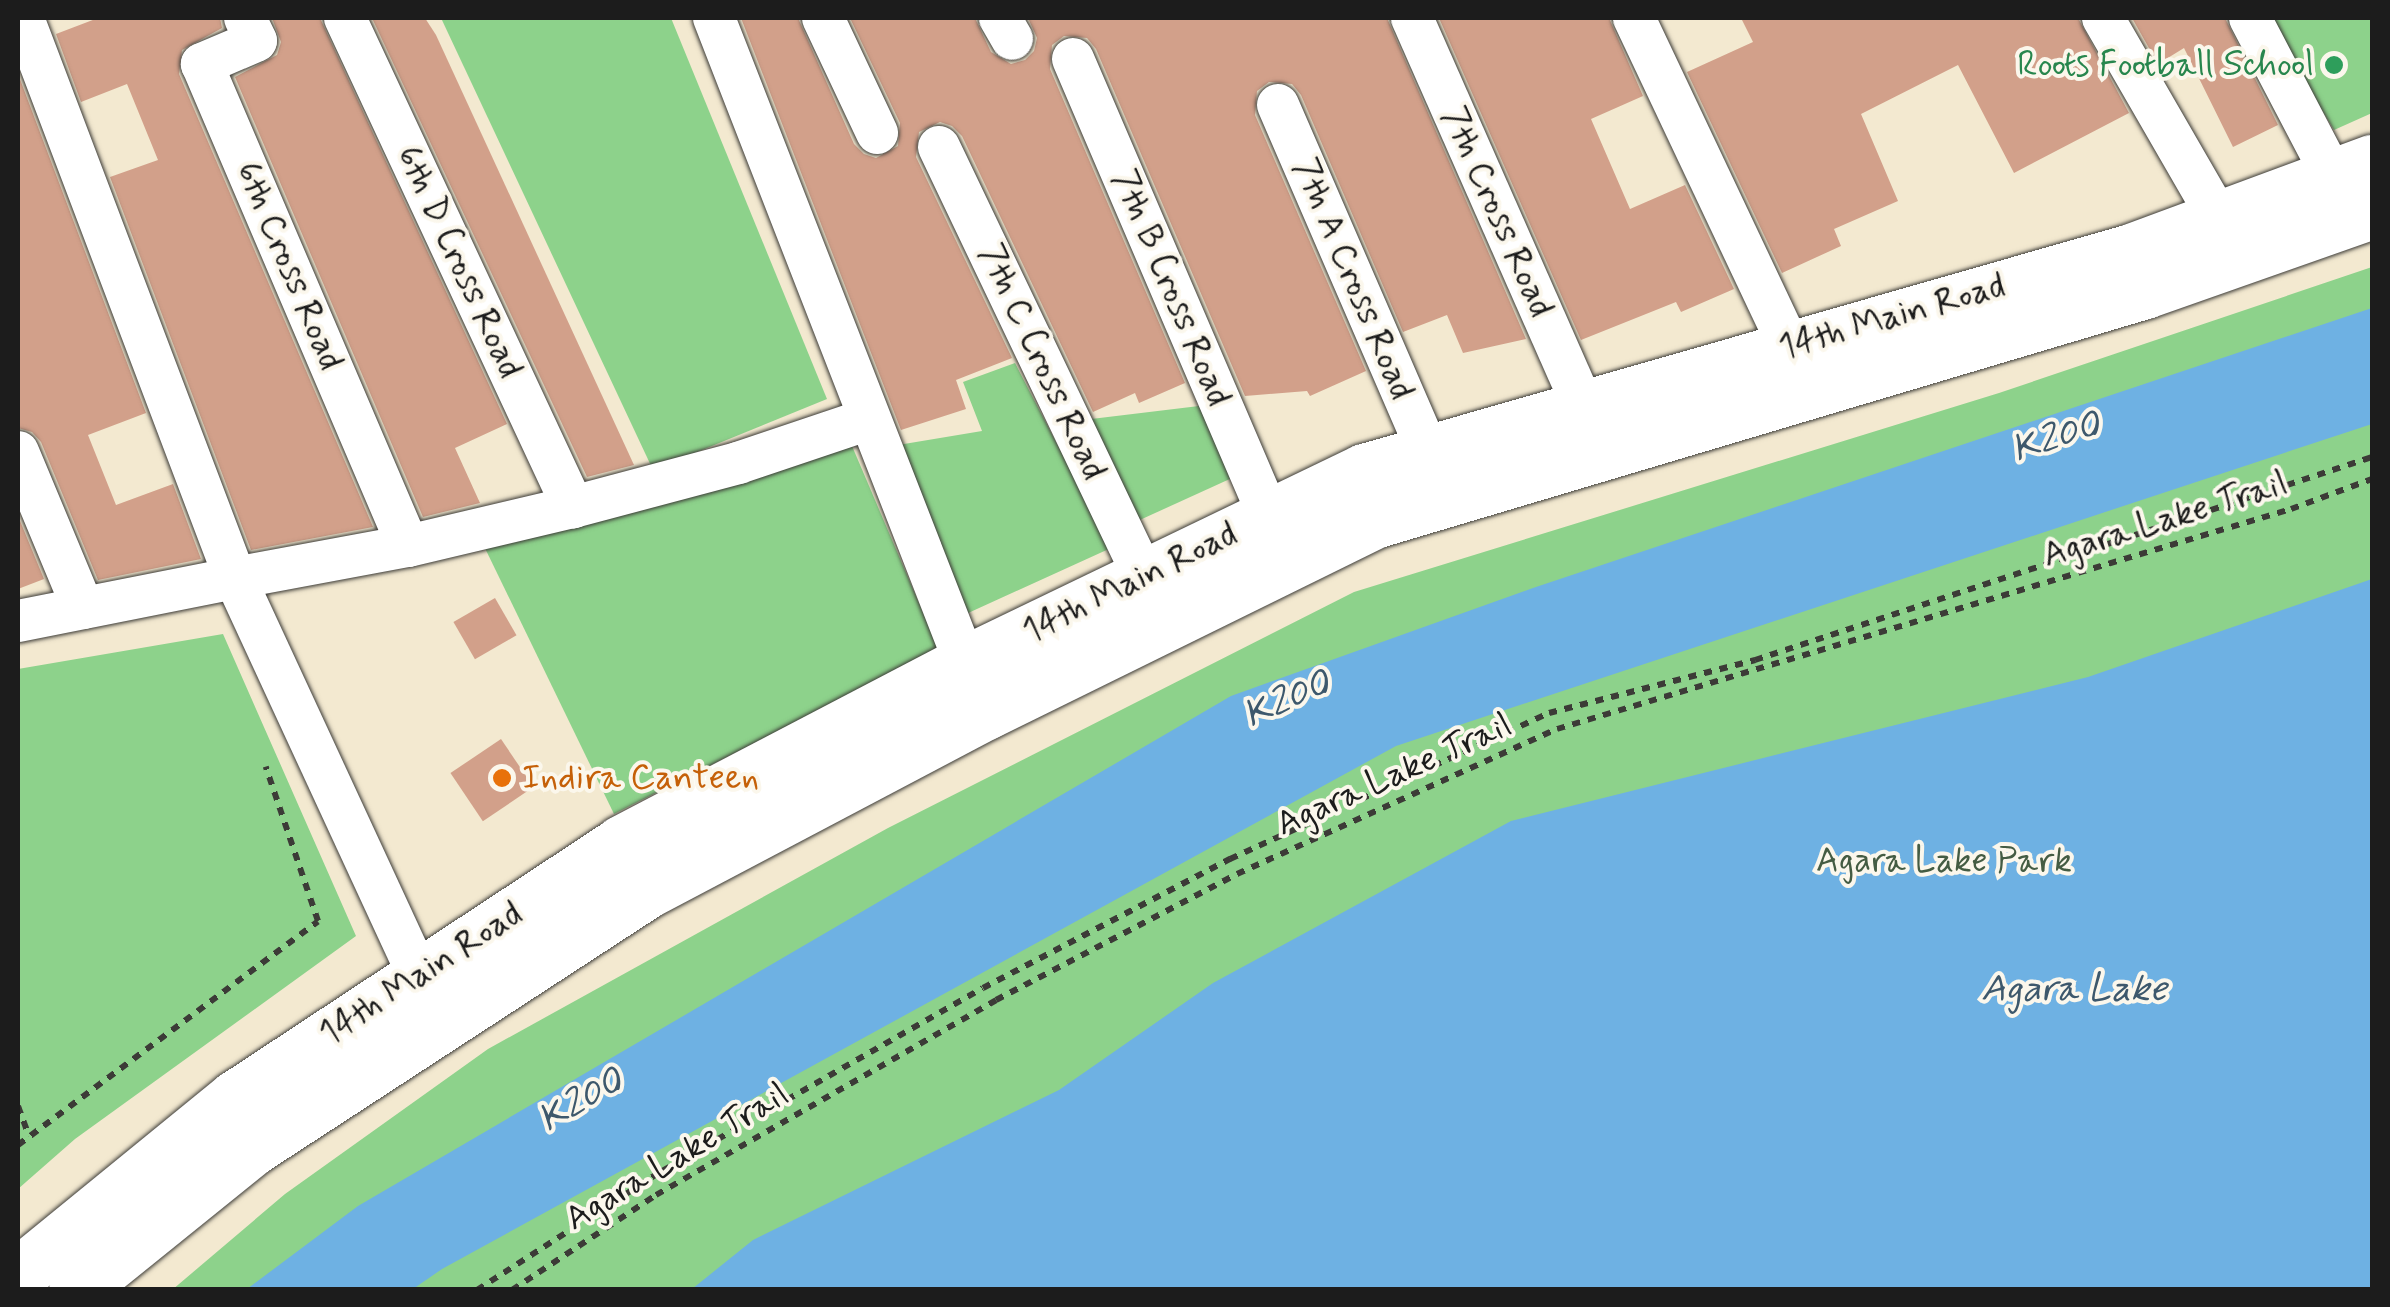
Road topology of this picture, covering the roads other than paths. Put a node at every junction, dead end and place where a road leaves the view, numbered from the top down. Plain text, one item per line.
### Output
1 (23, 18) edge
2 (244, 18) edge
3 (345, 18) edge
4 (714, 18) edge
5 (822, 18) edge
6 (1412, 18) edge
7 (1634, 18) edge
8 (2103, 18) edge
9 (2250, 18) edge
10 (1073, 59) dead end
11 (1278, 105) dead end
12 (877, 134) dead end
13 (940, 147) dead end
14 (2359, 184) edge
15 (2218, 219) junction
16 (1789, 346) junction
17 (1583, 406) junction
18 (869, 419) junction
19 (18, 452) edge
20 (1428, 452) junction
21 (574, 508) junction
22 (1270, 516) junction
23 (408, 546) junction
24 (1144, 577) junction
25 (235, 578) junction
26 (83, 608) junction
27 (18, 621) edge
28 (974, 688) junction
29 (418, 974) junction
30 (18, 1275) edge
31 (76, 1290) edge

1 - 25 street
2 - 23 street, 6th Cross Road
3 - 21 street, 6th D Cross Road
4 - 18 street
5 - 12 street
6 - 17 street, 7th Cross Road
7 - 16 street
8 - 15 street
9 - 14 street
10 - 22 street, 7th B Cross Road
11 - 20 street, 7th A Cross Road
13 - 24 street, 7th C Cross Road
14 - 15 main road, 14th Main Road
14 - 28 main road, 14th Main Road
15 - 16 main road, 14th Main Road
16 - 17 main road, 14th Main Road
17 - 20 main road, 14th Main Road
18 - 21 street
18 - 28 street
19 - 26 street
20 - 22 main road, 14th Main Road
21 - 23 street
22 - 24 main road, 14th Main Road
23 - 25 street
24 - 28 main road, 14th Main Road
25 - 26 street
25 - 29 street
26 - 27 street
28 - 29 main road, 14th Main Road
28 - 31 main road, 14th Main Road
29 - 30 main road, 14th Main Road

